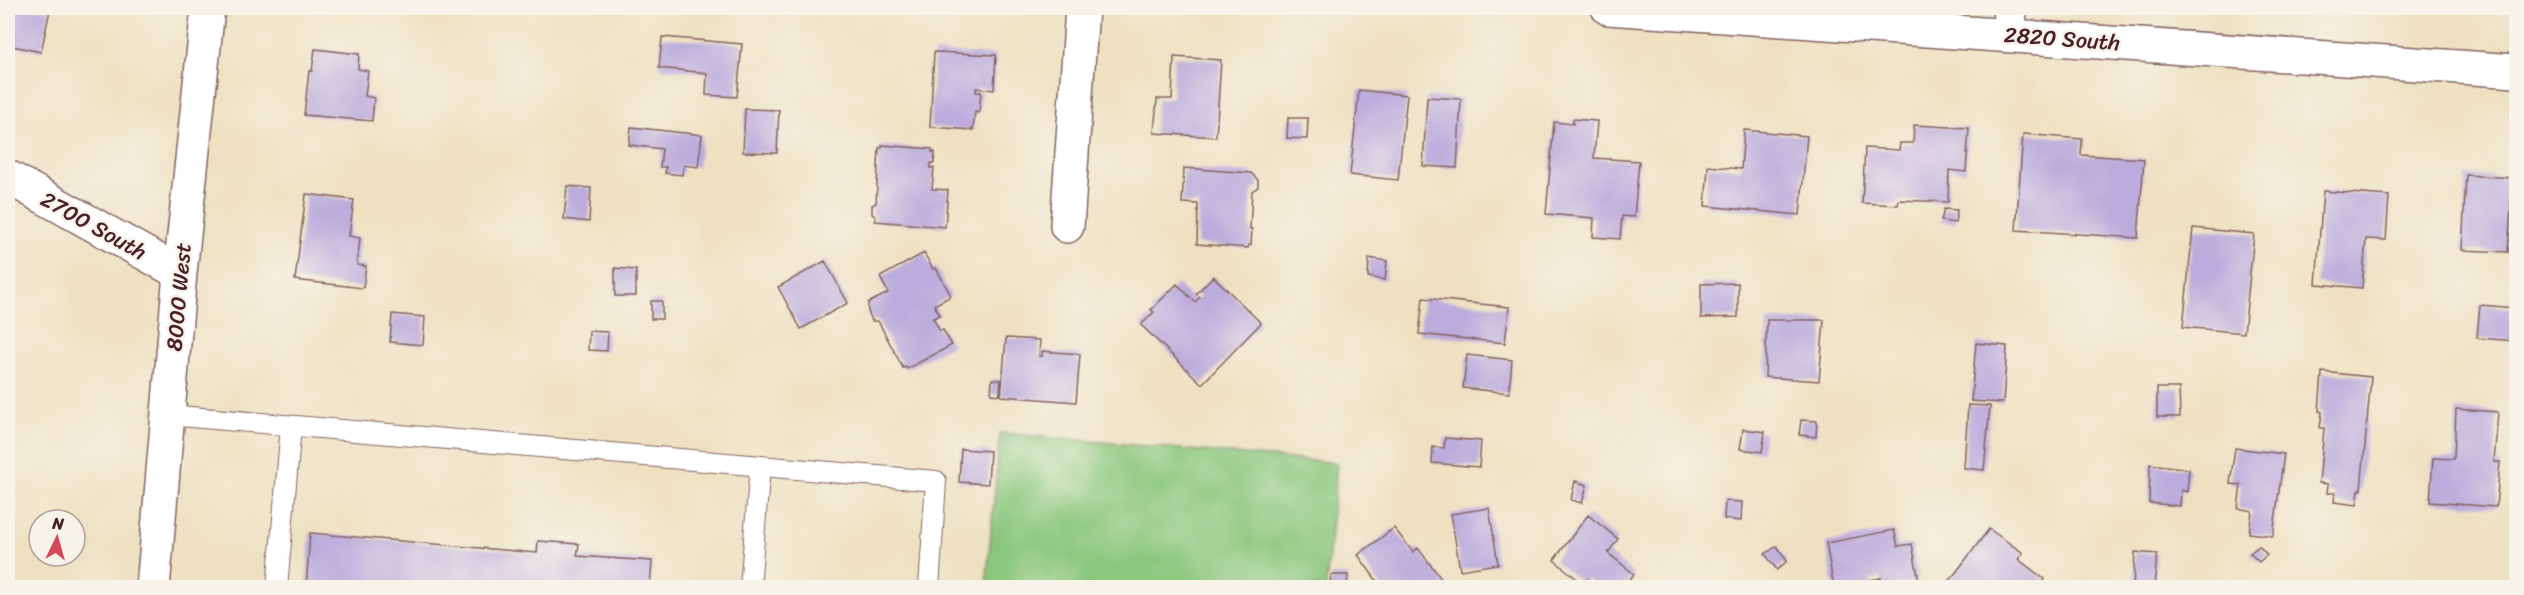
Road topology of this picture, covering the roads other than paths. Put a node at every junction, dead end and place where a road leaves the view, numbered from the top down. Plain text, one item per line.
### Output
1 (208, 8) edge
2 (1082, 8) edge
3 (1628, 8) edge
4 (2009, 21) edge
5 (2517, 71) edge
6 (8, 177) edge
7 (1067, 226) dead end
8 (180, 273) junction
9 (168, 415) junction
10 (291, 426) junction
11 (760, 466) junction
12 (153, 588) edge
13 (277, 588) edge
14 (750, 588) edge
15 (929, 588) edge

1 - 8 street, 8000 West
2 - 7 street
3 - 4 street, 2820 South
4 - 5 street, 2820 South
6 - 8 street, 2700 South
8 - 9 street, 8000 West
9 - 10 lane
9 - 12 street, 8000 West
10 - 11 lane
10 - 13 lane
11 - 14 lane
11 - 15 lane

